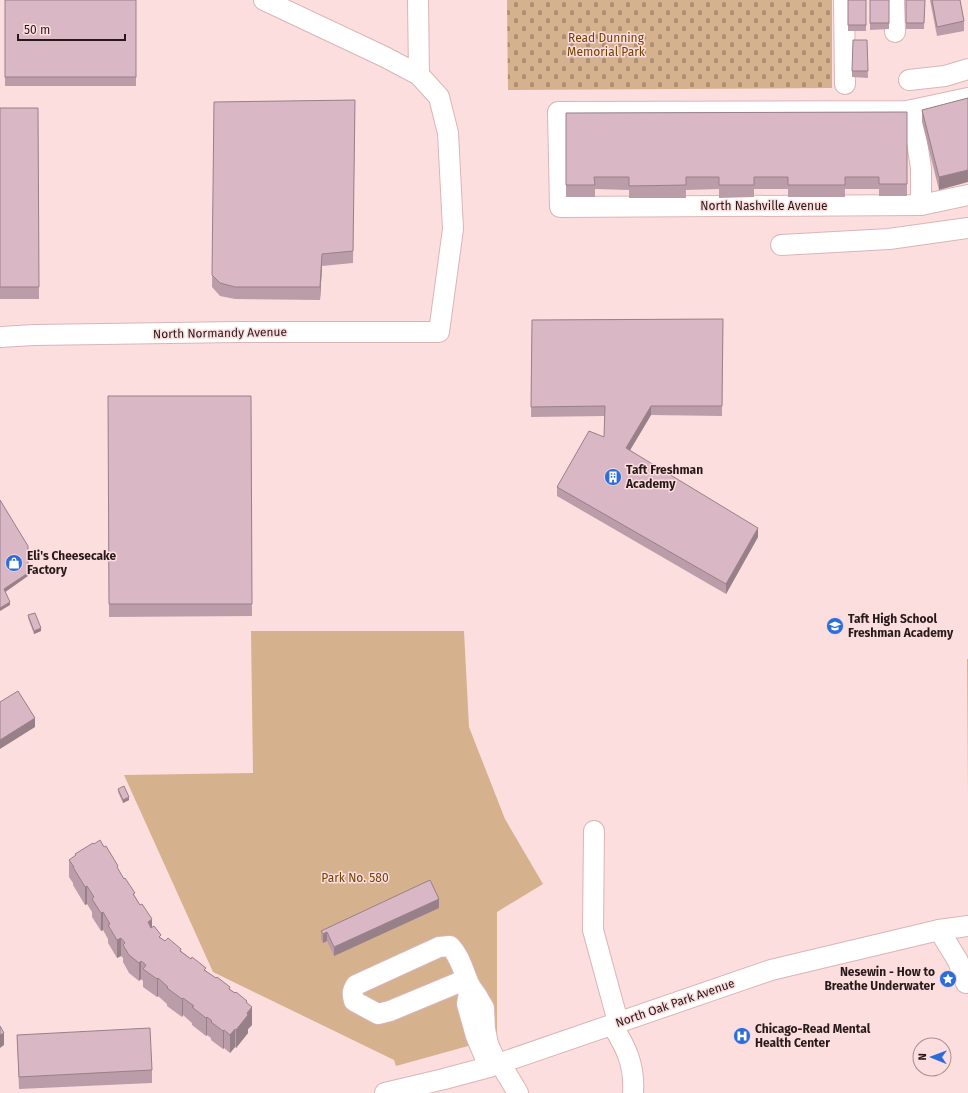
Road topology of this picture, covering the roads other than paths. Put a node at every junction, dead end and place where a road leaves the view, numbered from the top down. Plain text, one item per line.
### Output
1 (264, 0) edge
2 (418, 0) edge
3 (844, 0) edge
4 (894, 0) edge
5 (895, 32) dead end
6 (968, 69) edge
7 (419, 75) junction
8 (909, 80) dead end
9 (845, 84) dead end
10 (968, 98) edge
11 (912, 110) junction
12 (968, 195) edge
13 (921, 206) junction
14 (968, 228) edge
15 (781, 245) dead end
16 (0, 337) edge
17 (594, 831) dead end
18 (968, 926) edge
19 (939, 930) junction
20 (468, 982) junction
21 (966, 983) dead end
22 (615, 1023) junction
23 (496, 1065) junction
24 (385, 1093) edge
25 (518, 1093) edge
26 (633, 1093) edge

1 - 7 street
2 - 7 street
3 - 9 street
4 - 5 street
6 - 8 street
7 - 16 street, North Normandy Avenue
10 - 11 street
11 - 13 street
11 - 13 street, North Nashville Avenue
12 - 13 street, North Nashville Avenue
14 - 15 street
17 - 22 street
18 - 19 street, North Oak Park Avenue
19 - 21 street
19 - 22 street, North Oak Park Avenue
20 - 20 street
20 - 23 street
22 - 23 street, North Oak Park Avenue
22 - 26 street
23 - 24 street, North Oak Park Avenue
23 - 25 street

